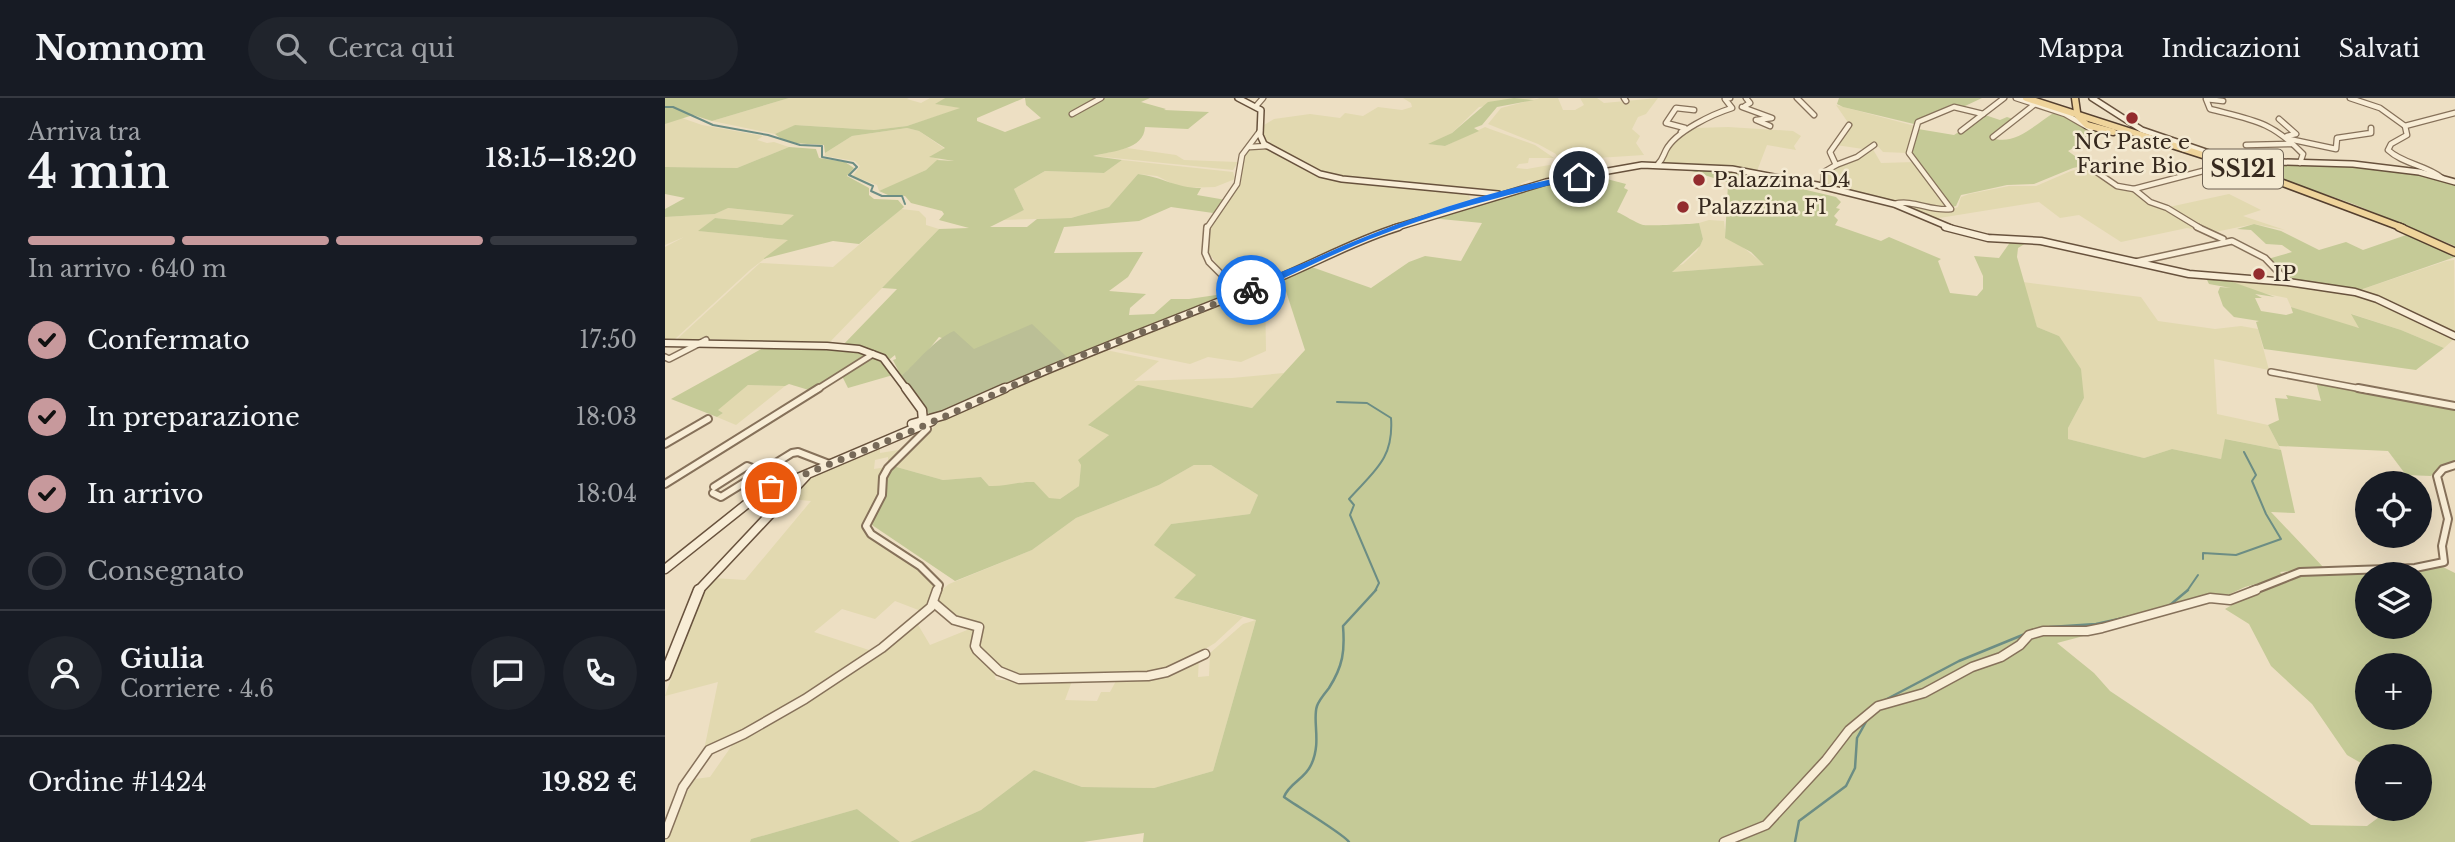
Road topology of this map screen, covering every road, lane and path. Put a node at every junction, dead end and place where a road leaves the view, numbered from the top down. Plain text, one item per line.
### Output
1 (1101, 98) edge
2 (1238, 98) edge
3 (1263, 98) edge
4 (1727, 98) edge
5 (1746, 98) edge
6 (1797, 98) edge
7 (2004, 98) edge
8 (2016, 98) edge
9 (2029, 98) edge
10 (2075, 98) edge
11 (2092, 98) edge
12 (2350, 98) edge
13 (2223, 101) dead end
14 (2035, 104) junction
15 (1257, 106) junction
16 (1742, 107) junction
17 (1732, 108) junction
18 (1694, 110) dead end
19 (1072, 114) dead end
20 (1983, 114) junction
21 (2455, 114) edge
22 (1814, 115) dead end
23 (2279, 119) dead end
24 (2131, 123) junction
25 (1770, 125) dead end
26 (1849, 125) dead end
27 (2405, 126) junction
28 (2371, 128) dead end
29 (1260, 131) junction
30 (1961, 131) dead end
31 (2099, 131) dead end
32 (1679, 137) junction
33 (1993, 137) dead end
34 (2154, 138) junction
35 (2289, 140) junction
36 (1262, 141) junction
37 (1874, 145) dead end
38 (2246, 145) dead end
39 (1267, 146) junction
40 (1248, 147) junction
41 (2176, 147) junction
42 (2300, 163) junction
43 (1658, 164) junction
44 (1836, 165) junction
45 (2088, 166) dead end
46 (2442, 178) junction
47 (2455, 181) edge
48 (1823, 186) junction
49 (2134, 189) junction
50 (1446, 190) junction
51 (1468, 193) junction
52 (1486, 197) junction
53 (1894, 204) junction
54 (1458, 207) junction
55 (2228, 240) junction
56 (2455, 252) edge
57 (2135, 262) junction
58 (2288, 282) junction
59 (1228, 299) junction
60 (2455, 336) edge
61 (706, 340) junction
62 (665, 343) edge
63 (873, 354) junction
64 (665, 357) edge
65 (2270, 372) dead end
66 (2455, 406) edge
67 (956, 410) junction
68 (708, 419) dead end
69 (920, 425) junction
70 (665, 444) edge
71 (829, 464) junction
72 (2455, 465) edge
73 (760, 471) junction
74 (809, 472) junction
75 (665, 484) edge
76 (665, 569) edge
77 (934, 604) junction
78 (1205, 654) dead end
79 (669, 658) edge
80 (665, 675) edge
81 (665, 834) edge
82 (1724, 842) edge

1 - 19 street
2 - 15 main road
3 - 15 street
4 - 17 street
5 - 16 street
6 - 22 street
7 - 20 street
8 - 14 street
9 - 34 main road, SS121
9 - 41 main road, SS121
10 - 41 main road
11 - 24 main road
12 - 27 street
13 - 35 street
14 - 31 street
14 - 33 street
15 - 29 main road
16 - 17 street
16 - 25 street
17 - 32 street
18 - 32 street
20 - 30 street
20 - 53 street
21 - 27 street
23 - 35 street
24 - 34 main road
24 - 42 main road
26 - 44 street
27 - 46 street
28 - 35 street
29 - 36 main road
29 - 40 street
32 - 43 street
34 - 56 main road, SS121
35 - 38 street
35 - 42 street
36 - 39 main road
36 - 40 street
37 - 44 street
39 - 40 street
39 - 50 main road
40 - 59 street
41 - 56 main road, SS121
42 - 46 main road
43 - 48 main road
43 - 52 main road
44 - 48 street
45 - 49 street
46 - 47 main road
48 - 53 main road
49 - 55 street
49 - 56 street
50 - 51 main road
50 - 52 main road
51 - 52 main road
51 - 54 main road
52 - 54 main road
53 - 57 main road
54 - 59 main road
55 - 57 street
55 - 58 street
57 - 58 main road
58 - 60 main road
59 - 67 main road
61 - 62 main road
61 - 63 main road
61 - 64 street
63 - 69 main road
63 - 75 street
65 - 66 street
67 - 69 main road
67 - 69 street
68 - 70 street
69 - 71 main road
69 - 77 street
71 - 73 street
71 - 74 main road
72 - 82 street
73 - 73 street
74 - 76 main road
74 - 79 main road
77 - 78 street
77 - 81 street
79 - 80 main road

